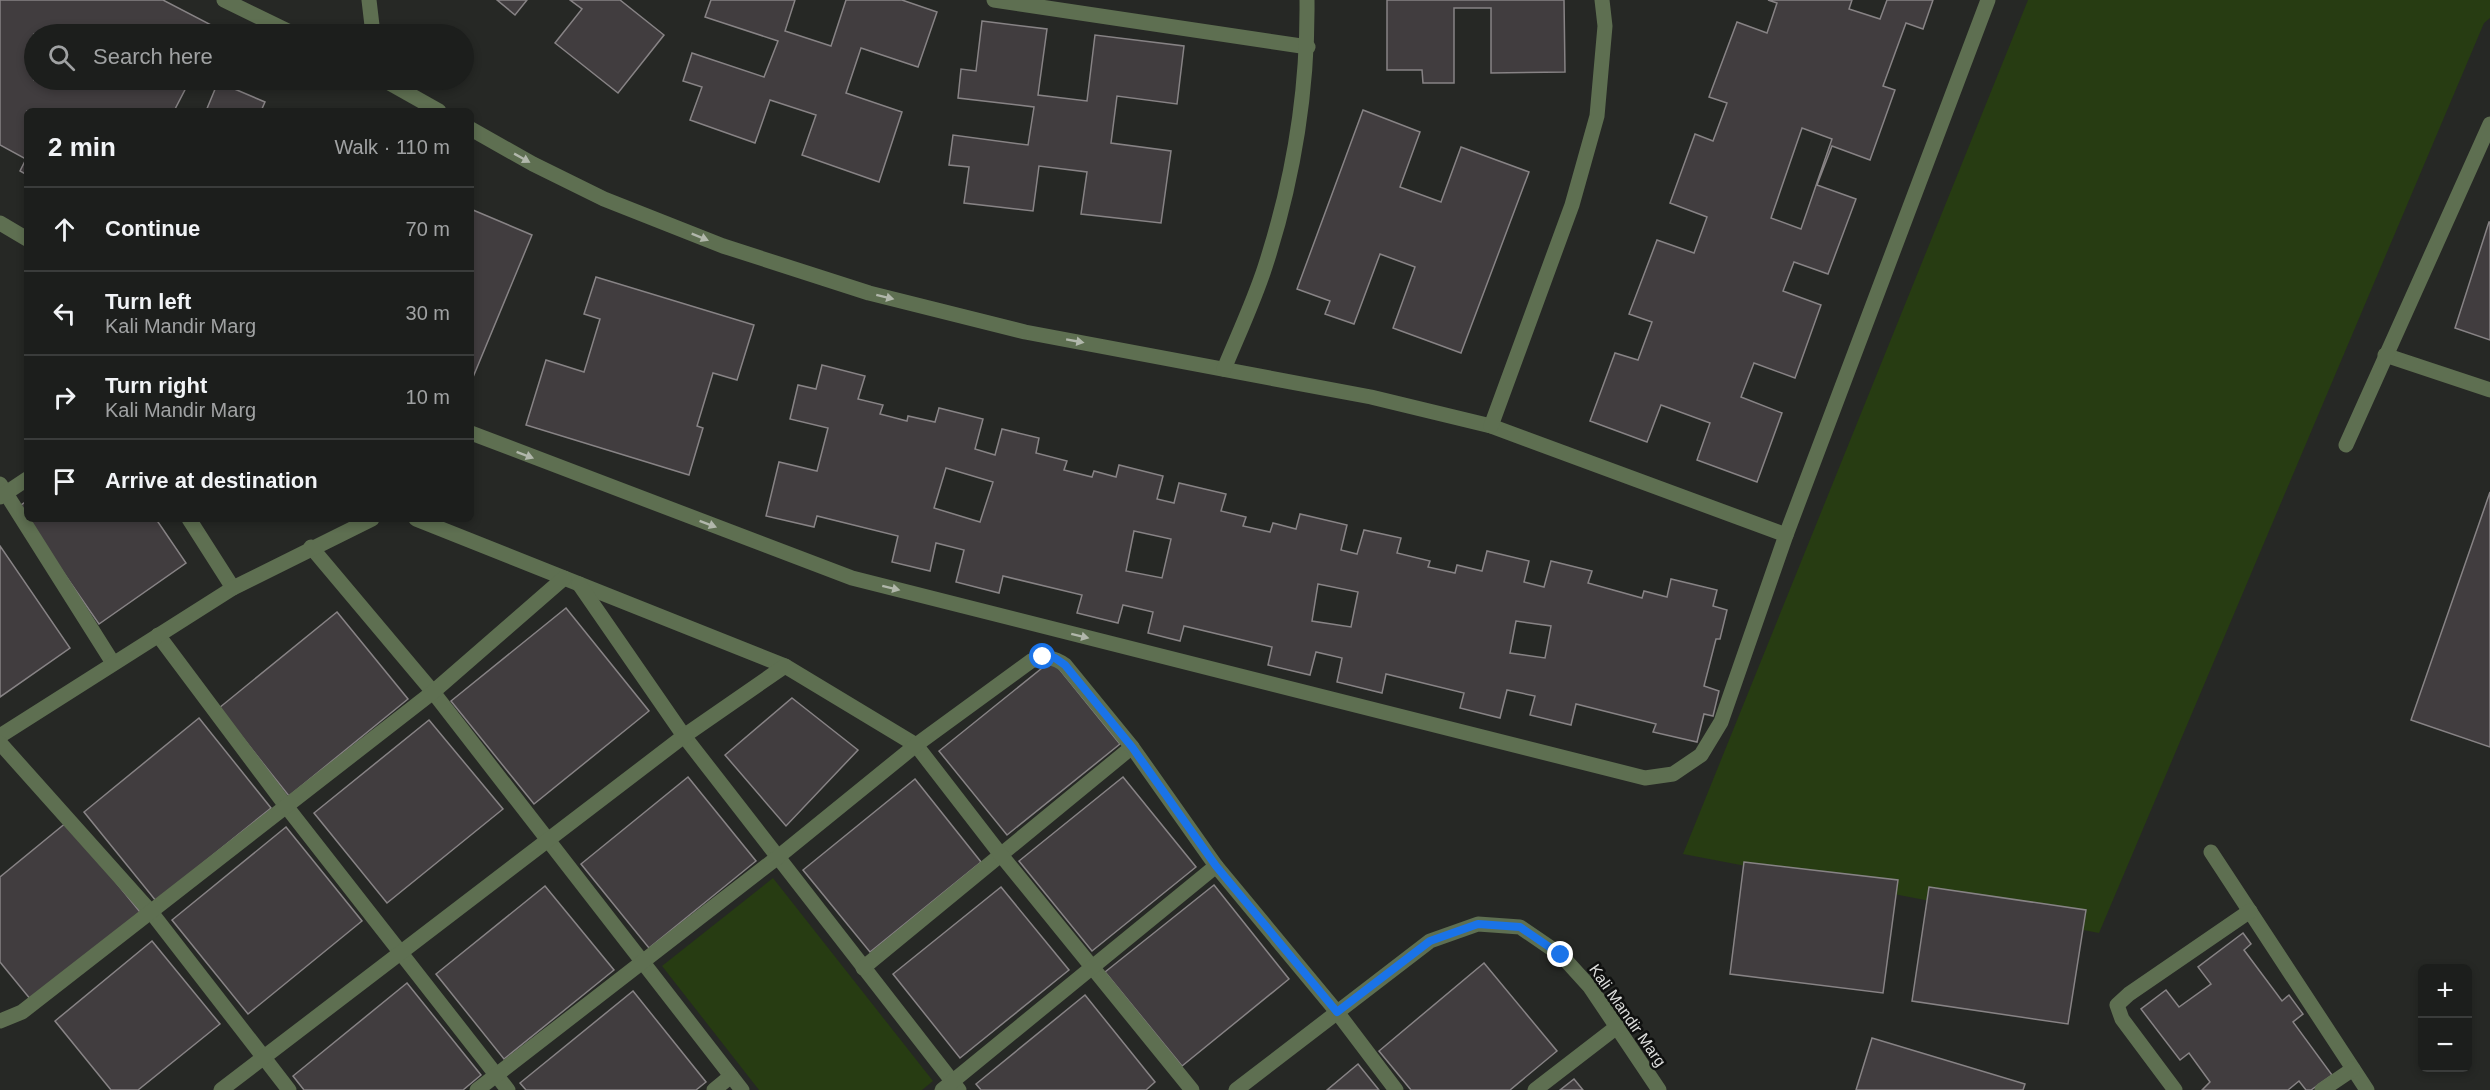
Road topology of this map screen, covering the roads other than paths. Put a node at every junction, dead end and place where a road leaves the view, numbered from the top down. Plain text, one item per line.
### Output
1 (224, 0) edge
2 (369, 0) edge
3 (994, 0) edge
4 (1307, 0) edge
5 (1602, 0) edge
6 (1988, 0) edge
7 (273, 24) edge
8 (372, 24) edge
9 (1308, 47) junction
10 (402, 90) edge
11 (435, 108) edge
12 (2490, 124) edge
13 (474, 131) edge
14 (0, 223) edge
15 (24, 237) edge
16 (2385, 355) junction
17 (1224, 369) junction
18 (2490, 390) edge
19 (1491, 426) junction
20 (474, 434) edge
21 (2346, 445) dead end
22 (24, 480) edge
23 (2, 491) edge
24 (191, 522) edge
25 (365, 522) edge
26 (424, 522) edge
27 (1786, 535) junction
28 (311, 547) junction
29 (564, 578) junction
30 (579, 584) junction
31 (233, 588) junction
32 (158, 635) junction
33 (113, 663) junction
34 (785, 666) junction
35 (433, 692) junction
36 (0, 736) edge
37 (684, 736) junction
38 (0, 743) edge
39 (916, 745) junction
40 (1132, 747) junction
41 (286, 806) junction
42 (548, 840) junction
43 (2211, 852) dead end
44 (1001, 855) junction
45 (778, 857) junction
46 (1216, 866) junction
47 (2250, 911) junction
48 (151, 912) junction
49 (401, 952) junction
50 (643, 962) junction
51 (1091, 966) junction
52 (863, 968) junction
53 (1337, 1012) junction
54 (0, 1021) edge
55 (1618, 1026) junction
56 (263, 1057) junction
57 (2353, 1069) junction
58 (496, 1075) junction
59 (731, 1076) junction
60 (951, 1087) edge
61 (220, 1090) edge
62 (289, 1090) edge
63 (477, 1090) edge
64 (508, 1090) edge
65 (714, 1090) edge
66 (742, 1090) edge
67 (1192, 1090) edge
68 (1236, 1090) edge
69 (1396, 1090) edge
70 (1535, 1090) edge
71 (1659, 1090) edge
72 (2175, 1090) edge
73 (2322, 1090) edge
74 (2367, 1090) edge

1 - 7 street
2 - 8 street
3 - 9 street
4 - 9 street
5 - 19 street
6 - 27 street
9 - 17 street
10 - 11 street
12 - 16 street
13 -> 17 street
14 - 15 street
16 - 18 street
16 - 21 street
17 - 19 street
19 - 27 street
20 -> 27 street
22 - 23 street
23 - 33 street
24 - 31 street
25 - 28 street
26 - 29 street
28 - 31 street
28 - 35 street
29 - 30 street
29 - 35 street
30 - 34 street
30 - 37 street
31 - 32 street
32 - 33 street
32 - 41 street
33 - 36 street
34 - 37 street
34 - 39 street
35 - 41 street
35 - 42 street
37 - 42 street
37 - 45 street
38 - 48 street
39 - 40 street
39 - 44 street
39 - 45 street
40 - 44 street
40 - 46 street
41 - 48 street
41 - 49 street
42 - 49 street
42 - 50 street
43 - 47 street
44 - 51 street
44 - 52 street
45 - 50 street
45 - 52 street
46 - 51 street
46 - 53 street
47 - 57 street
47 - 72 street
48 - 54 street
48 - 56 street
49 - 56 street
49 - 58 street
50 - 58 street
50 - 59 street
51 - 60 street
51 - 67 street
52 - 60 street
53 - 55 street, Kali Mandir Marg
53 - 68 street, Kali Mandir Marg
53 - 69 street
55 - 70 street
55 - 71 street, Kali Mandir Marg
56 - 61 street
56 - 62 street
57 - 73 street
57 - 74 street
58 - 63 street
58 - 64 street
59 - 65 street
59 - 66 street

